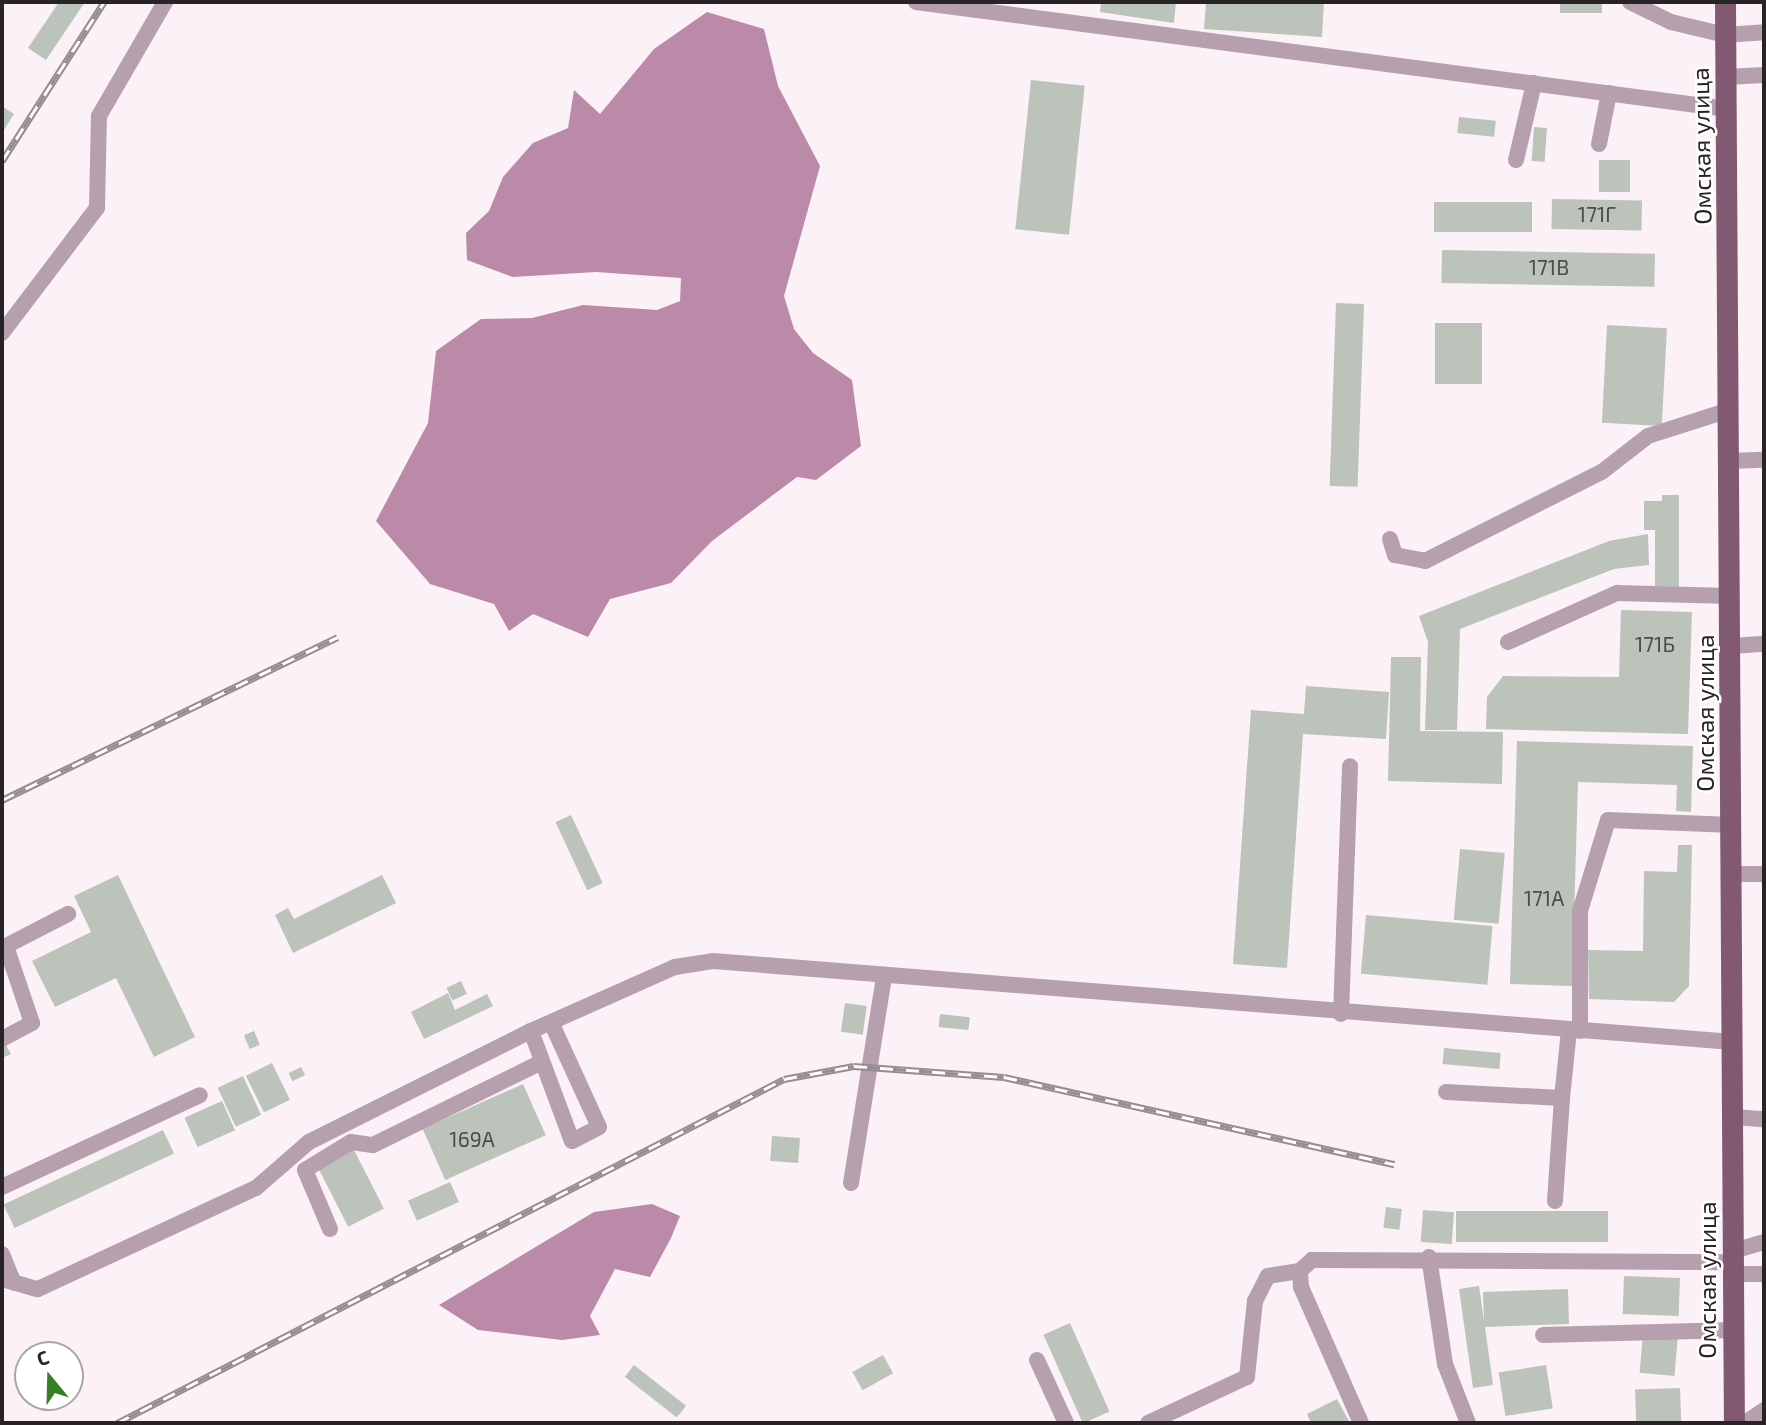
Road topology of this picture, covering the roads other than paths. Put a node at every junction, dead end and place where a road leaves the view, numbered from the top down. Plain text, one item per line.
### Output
1 (165, 2) edge
2 (916, 2) edge
3 (1630, 2) edge
4 (1725, 2) edge
5 (1013, 8) edge
6 (1764, 32) edge
7 (1726, 35) junction
8 (1764, 75) edge
9 (1726, 77) junction
10 (1534, 83) junction
11 (1609, 93) junction
12 (1727, 109) junction
13 (1599, 144) dead end
14 (1516, 160) dead end
15 (2, 333) edge
16 (1730, 410) junction
17 (1764, 460) edge
18 (1730, 461) junction
19 (1390, 539) dead end
20 (1731, 596) junction
21 (1508, 642) dead end
22 (1764, 644) edge
23 (1732, 646) junction
24 (1350, 766) dead end
25 (1732, 825) junction
26 (1732, 874) junction
27 (1764, 874) edge
28 (68, 914) dead end
29 (884, 976) junction
30 (1341, 1014) junction
31 (551, 1022) junction
32 (531, 1031) junction
33 (1574, 1031) junction
34 (2, 1039) edge
35 (1733, 1042) junction
36 (542, 1062) junction
37 (1446, 1092) dead end
38 (200, 1095) dead end
39 (1562, 1098) junction
40 (1733, 1117) junction
41 (1764, 1119) edge
42 (851, 1182) dead end
43 (2, 1187) edge
44 (1555, 1201) dead end
45 (330, 1229) dead end
46 (1764, 1242) edge
47 (2, 1254) edge
48 (1429, 1257) junction
49 (1733, 1263) junction
50 (1300, 1270) junction
51 (1764, 1274) edge
52 (8, 1281) edge
53 (1734, 1330) junction
54 (1543, 1335) dead end
55 (1037, 1360) dead end
56 (1764, 1410) edge
57 (1066, 1423) edge
58 (1148, 1423) edge
59 (1361, 1423) edge
60 (1468, 1423) edge
61 (1734, 1423) edge
62 (1745, 1423) edge

1 - 15 street
2 - 5 street
3 - 7 street
4 - 7 main road, Омская улица
5 - 10 street
6 - 7 street
7 - 9 main road, Омская улица
8 - 9 street
9 - 12 main road, Омская улица
10 - 11 street
10 - 14 street
11 - 12 street
11 - 13 street
12 - 16 main road, Омская улица
16 - 18 main road, Омская улица
16 - 19 street
17 - 18 street
18 - 20 main road, Омская улица
20 - 21 street
20 - 23 main road, Омская улица
22 - 23 street
23 - 25 main road, Омская улица
24 - 30 street
25 - 26 main road, Омская улица
25 - 33 street
26 - 27 street
26 - 35 main road, Омская улица
28 - 34 street
29 - 30 street
29 - 31 street
29 - 42 street
30 - 33 street
31 - 32 street
31 - 36 street
32 - 36 street
32 - 52 street
33 - 35 street
33 - 39 street
35 - 40 main road, Омская улица
36 - 45 street
37 - 39 street
38 - 43 street
39 - 44 street
40 - 41 street
40 - 49 main road, Омская улица
46 - 49 street
47 - 52 street
48 - 49 street
48 - 50 street
48 - 60 street
49 - 51 street
49 - 53 main road, Омская улица
50 - 58 street
50 - 59 street
53 - 54 street
53 - 61 main road, Омская улица
55 - 57 street
56 - 62 street

